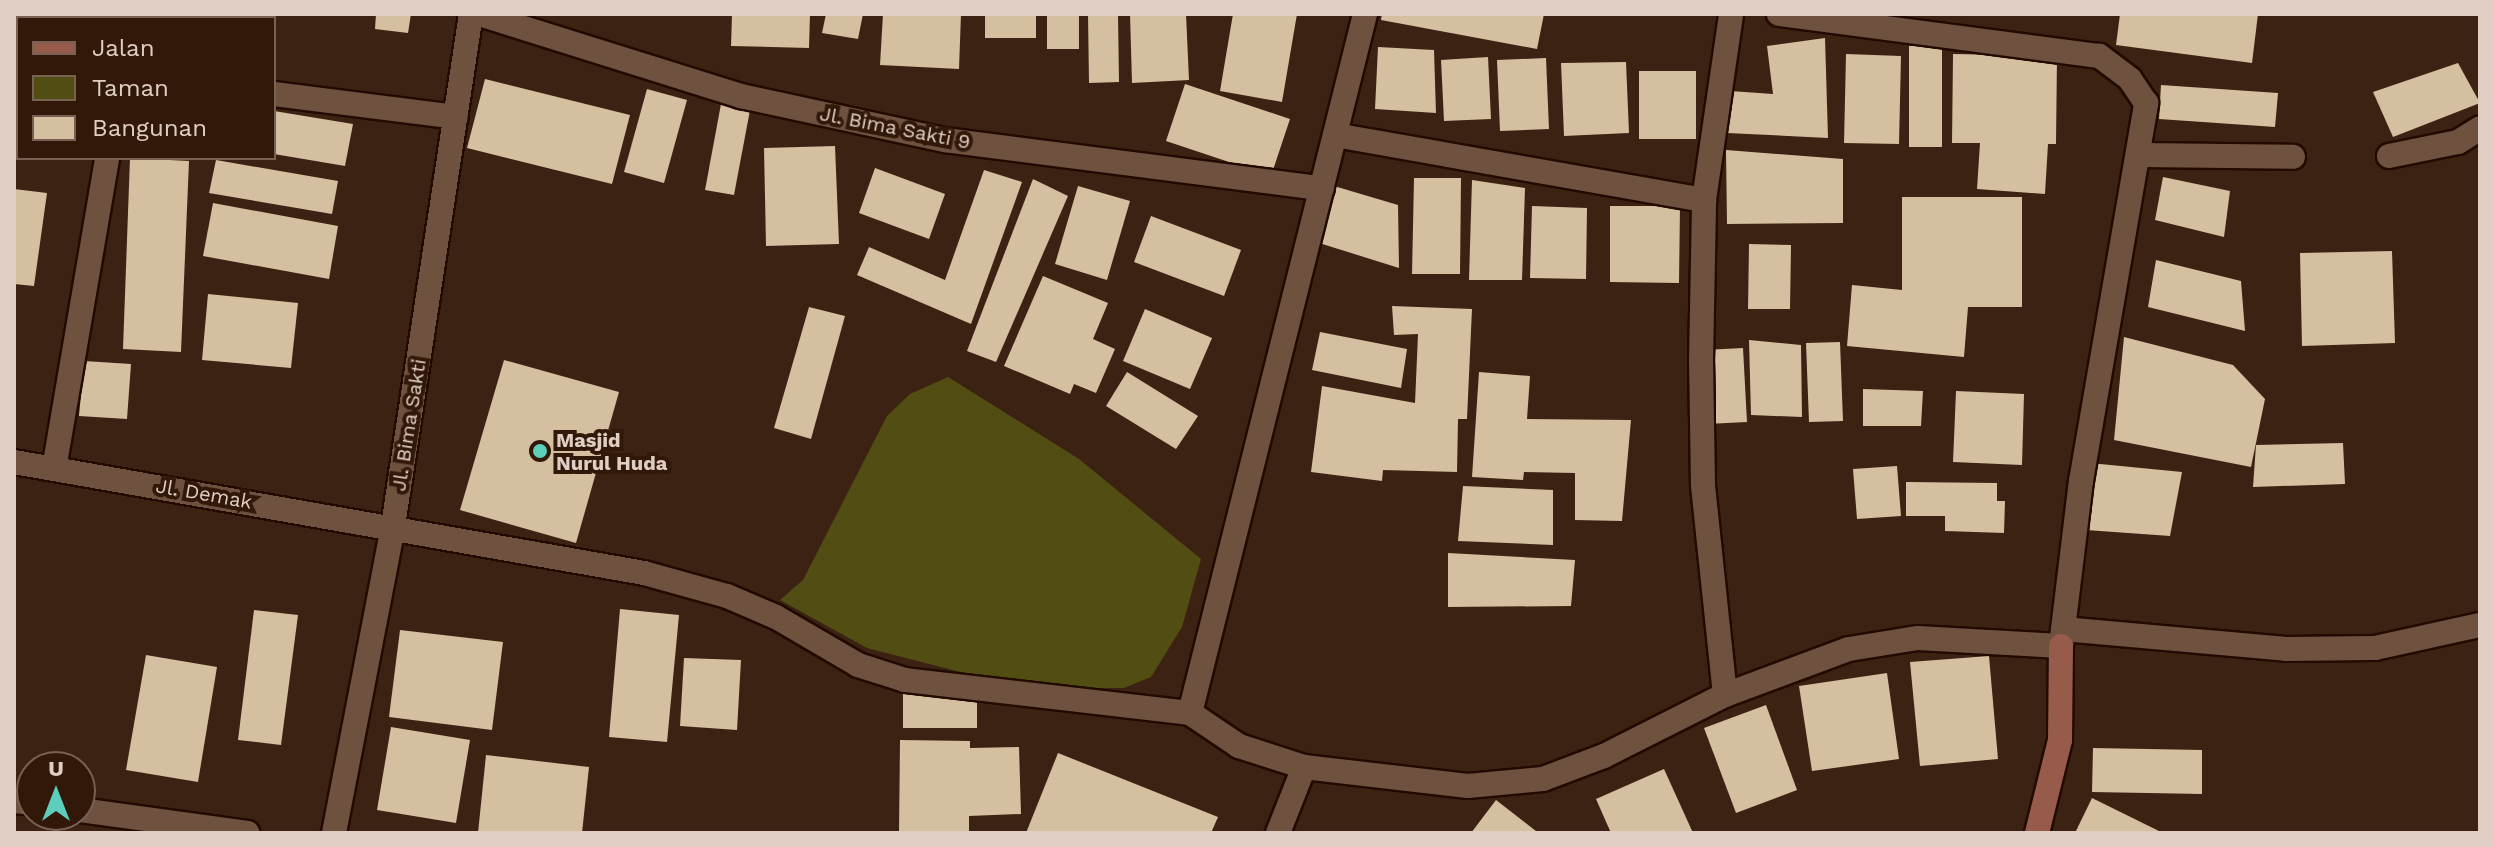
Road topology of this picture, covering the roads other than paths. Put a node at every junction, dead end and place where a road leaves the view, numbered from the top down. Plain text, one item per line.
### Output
1 (471, 14) edge
2 (479, 14) edge
3 (1365, 14) edge
4 (1731, 14) edge
5 (1779, 14) edge
6 (276, 94) edge
7 (456, 117) junction
8 (2480, 128) edge
9 (1335, 135) junction
10 (2140, 155) junction
11 (2389, 156) dead end
12 (2293, 157) dead end
13 (107, 160) edge
14 (1322, 188) junction
15 (1704, 200) junction
16 (14, 462) edge
17 (54, 469) junction
18 (393, 526) junction
19 (2480, 625) edge
20 (2062, 637) junction
21 (1725, 695) junction
22 (1190, 713) junction
23 (1304, 767) junction
24 (96, 812) edge
25 (247, 833) edge
26 (334, 833) edge
27 (1278, 833) edge
28 (2037, 833) edge

1 - 7 street, Jl. Bima Sakti
2 - 14 street, Jl. Bima Sakti 9
3 - 9 street
4 - 15 street
5 - 10 street
6 - 7 street
7 - 18 street, Jl. Bima Sakti
8 - 11 street
9 - 14 street
9 - 15 street
10 - 12 street
10 - 20 street
13 - 17 street
14 - 22 street
15 - 21 street
16 - 17 street, Jl. Demak
17 - 18 street, Jl. Demak
18 - 22 street, Jl. Demak
18 - 26 street, Jl. Bima Sakti
19 - 20 street
20 - 21 street
20 - 28 street
21 - 23 street
22 - 23 street
23 - 27 street
24 - 25 street

